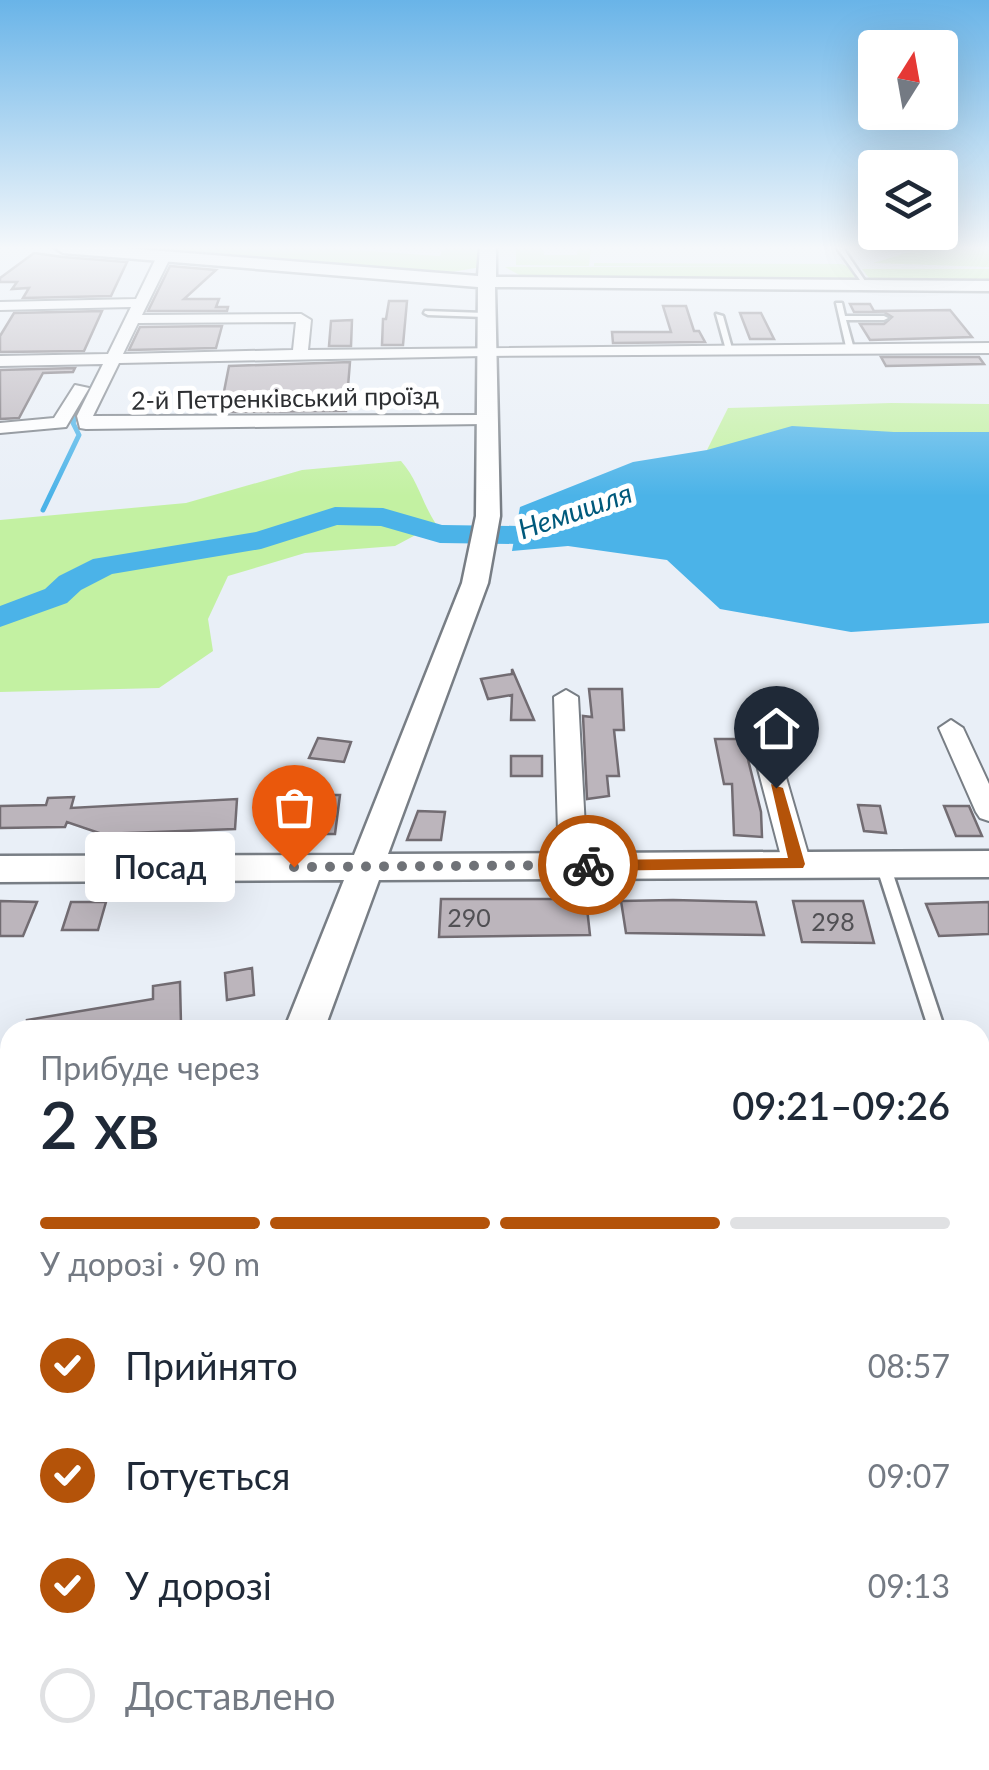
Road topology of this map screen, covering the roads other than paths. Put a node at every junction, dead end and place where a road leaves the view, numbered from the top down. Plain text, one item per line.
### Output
1 (124, 331) edge
2 (303, 331) edge
3 (485, 331) edge
4 (724, 331) edge
5 (845, 331) edge
6 (989, 348) edge
7 (850, 349) junction
8 (730, 350) junction
9 (484, 351) junction
10 (300, 356) junction
11 (104, 360) junction
12 (0, 361) edge
13 (485, 419) junction
14 (72, 424) junction
15 (0, 428) edge
16 (566, 697) dead end
17 (755, 712) dead end
18 (951, 728) dead end
19 (989, 812) edge
20 (797, 864) junction
21 (989, 864) edge
22 (883, 865) junction
23 (368, 866) junction
24 (574, 866) junction
25 (0, 869) edge
26 (308, 1020) edge
27 (934, 1020) edge

1 - 11 street
2 - 10 street
3 - 9 street
4 - 8 lane
5 - 7 lane
6 - 7 street
7 - 8 street
8 - 9 street
9 - 10 street
9 - 13 street
10 - 11 street
11 - 12 street
11 - 14 street
13 - 14 street, 2-й Петренківський проїзд
13 - 23 street
14 - 15 street, 2-й Петренківський проїзд
16 - 24 street
17 - 20 street
18 - 19 street
20 - 22 street
20 - 24 street
21 - 22 street
22 - 27 lane
23 - 24 street
23 - 25 street
23 - 26 street

